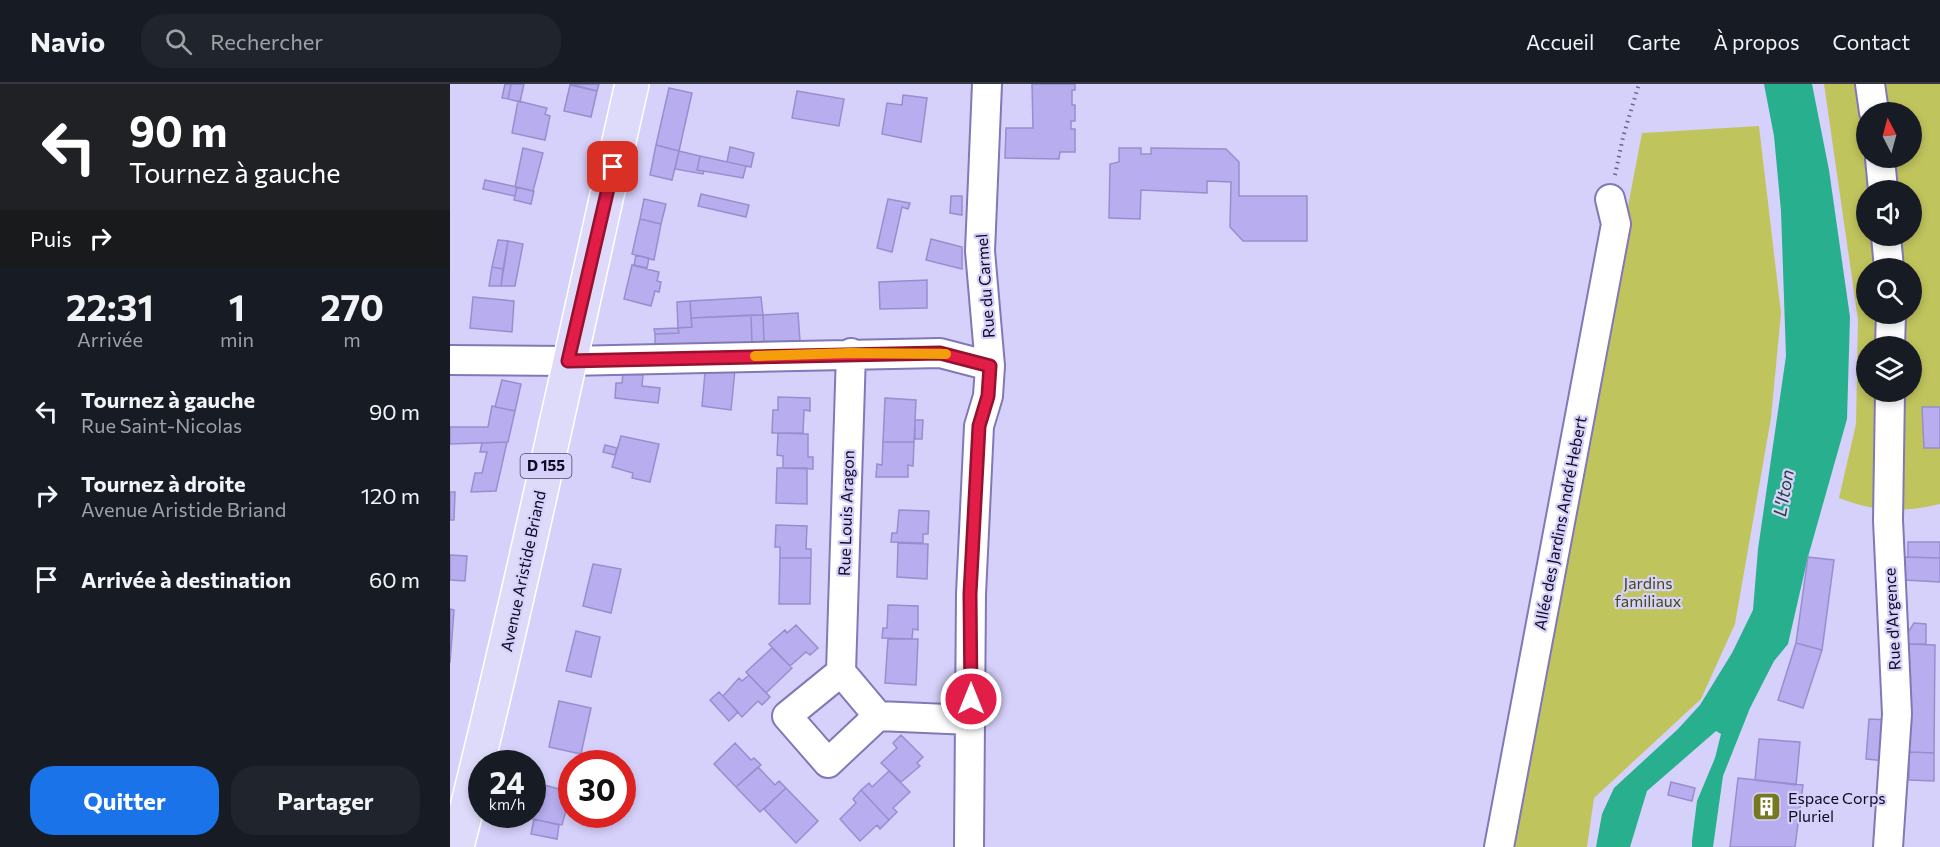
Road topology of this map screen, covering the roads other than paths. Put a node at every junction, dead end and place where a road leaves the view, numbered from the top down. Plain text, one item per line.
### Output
1 (632, 84) edge
2 (987, 84) edge
3 (1870, 84) edge
4 (1873, 102) edge
5 (1610, 199) road end
6 (851, 353) junction
7 (450, 360) edge
8 (568, 361) junction
9 (990, 366) junction
10 (1890, 402) edge
11 (841, 672) junction
12 (878, 716) junction
13 (971, 720) junction
14 (457, 847) edge
15 (969, 847) edge
16 (1499, 847) edge
17 (1888, 847) edge

1 - 8 main road, Avenue Aristide Briand / D 155
2 - 9 street, Rue du Carmel
3 - 4 street
5 - 16 street, Allée des Jardins André Hebert
6 - 8 street
6 - 9 street
6 - 11 street, Rue Louis Aragon
7 - 8 street
8 - 14 main road, Avenue Aristide Briand / D 155
9 - 13 street, Rue du Carmel
10 - 17 street, Rue d'Argence
11 - 12 street
11 - 12 street
12 - 13 street
13 - 15 street, Rue du Carmel

